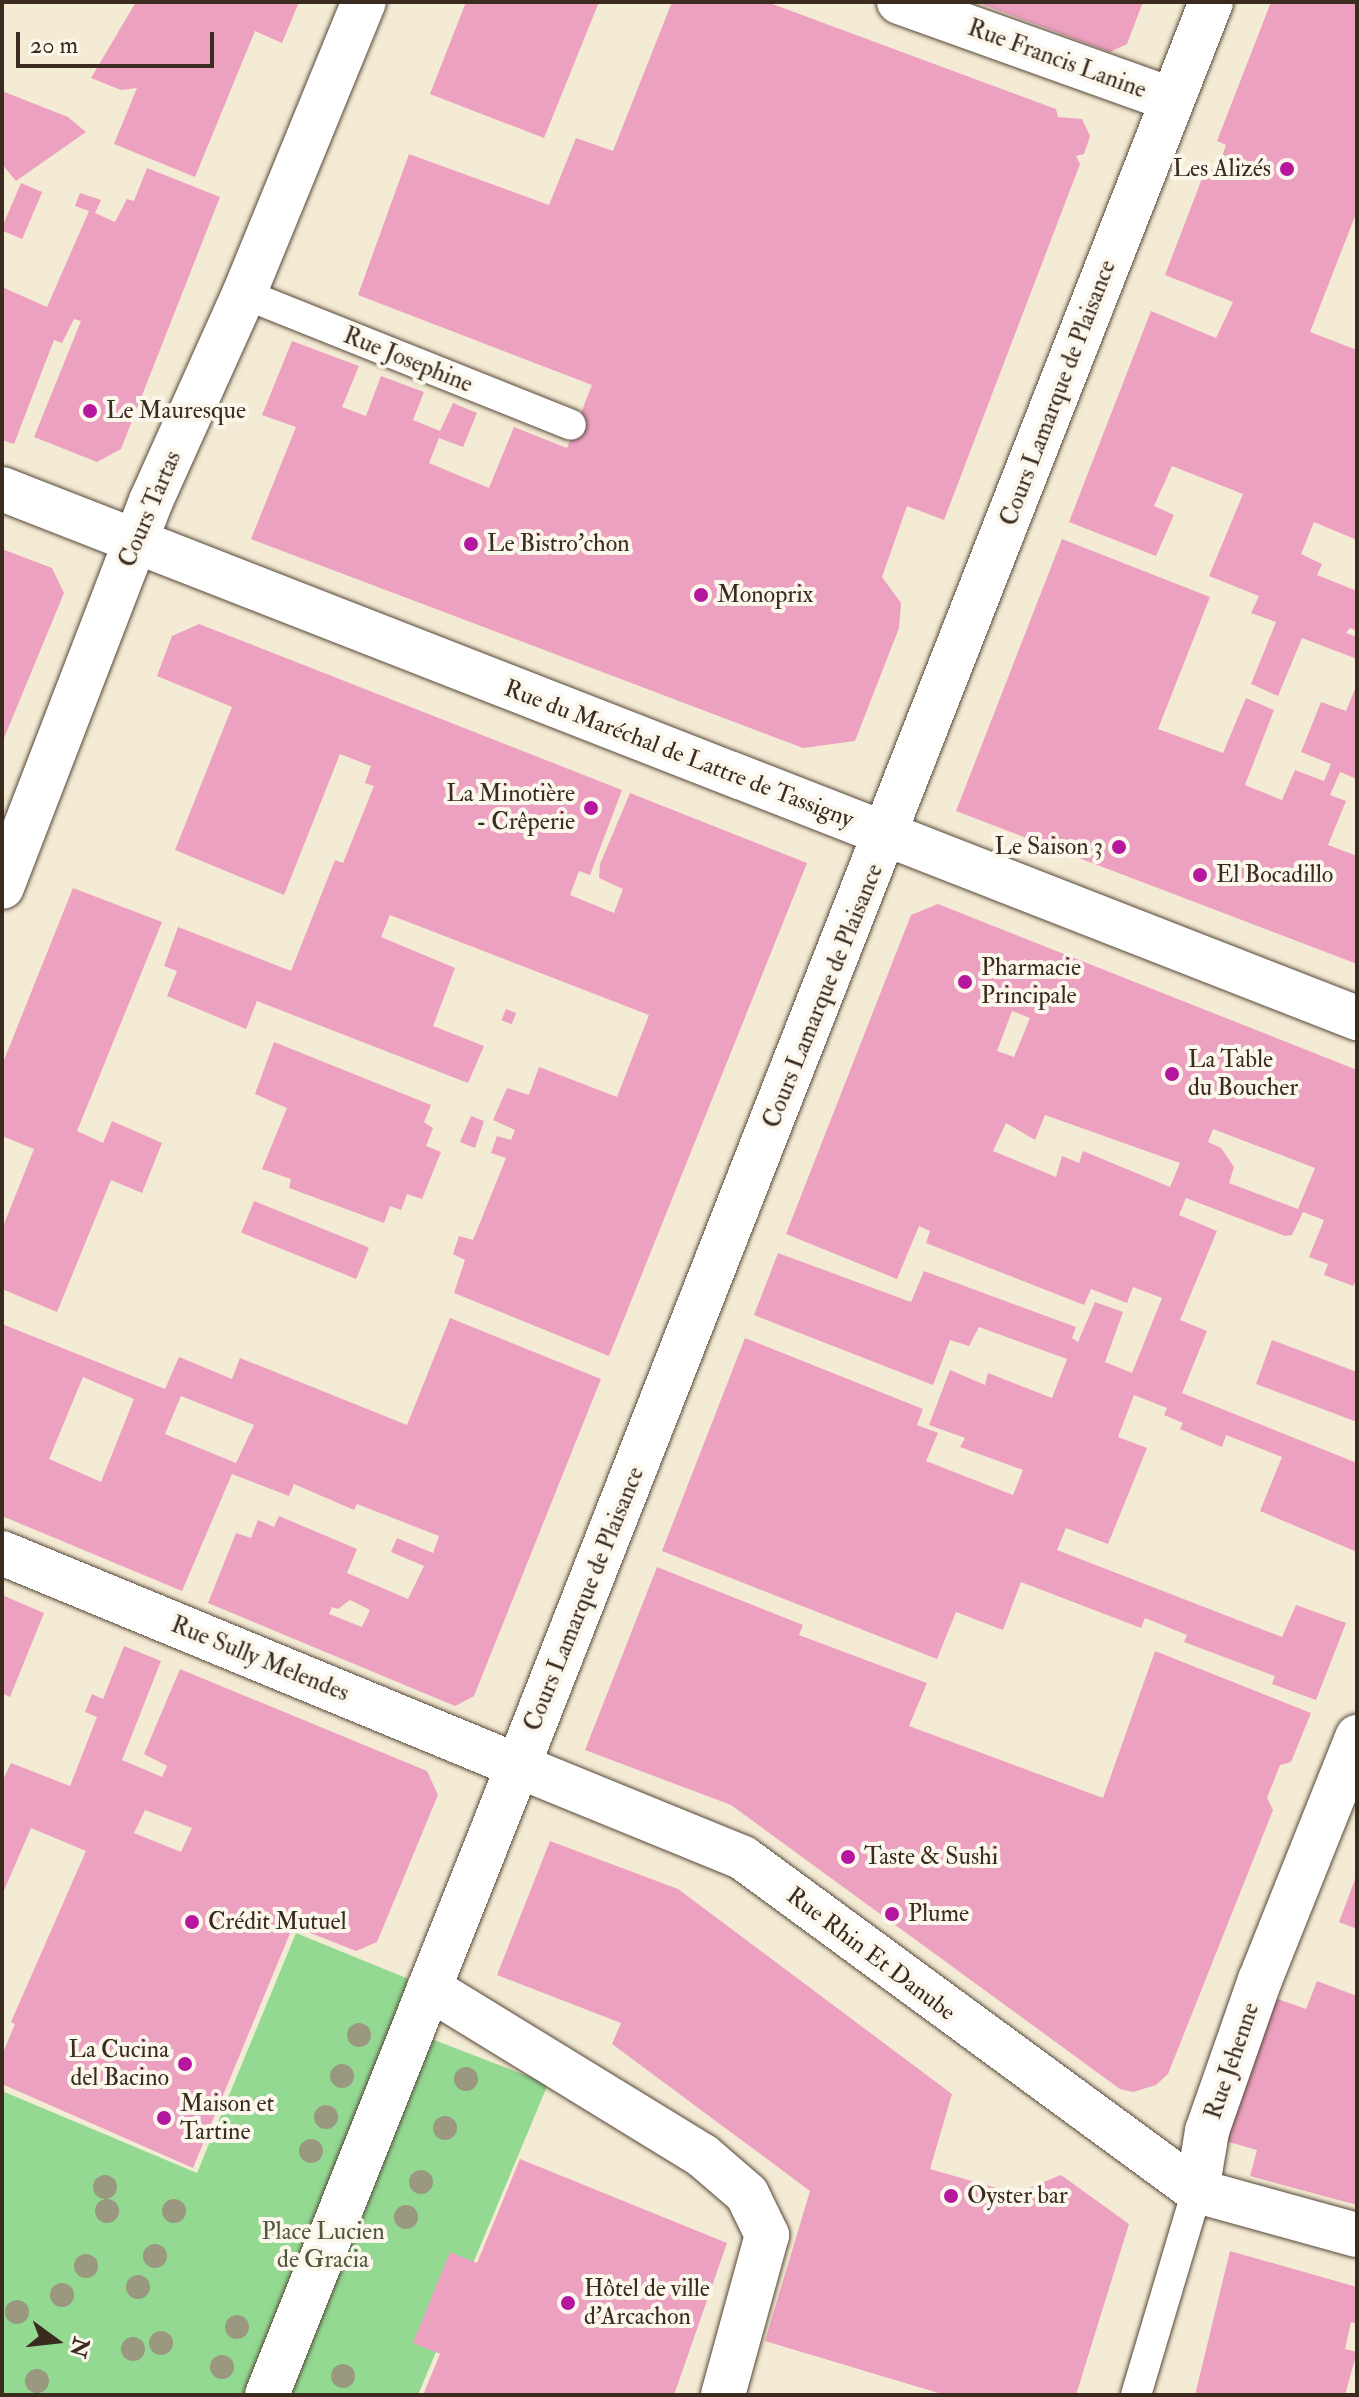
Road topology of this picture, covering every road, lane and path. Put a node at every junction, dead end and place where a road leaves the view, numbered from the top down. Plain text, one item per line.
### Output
1 (364, 2) edge
2 (899, 2) edge
3 (1211, 2) edge
4 (1170, 99) junction
5 (244, 294) junction
6 (571, 425) dead end
7 (2, 489) edge
8 (136, 541) junction
9 (887, 835) junction
10 (2, 887) edge
11 (1357, 1018) edge
12 (2, 1553) edge
13 (1357, 1737) edge
14 (518, 1766) junction
15 (429, 1988) junction
16 (1197, 2191) junction
17 (1357, 2235) edge
18 (267, 2395) edge
19 (723, 2395) edge
20 (1136, 2395) edge

1 - 5 street, Cours Tartas
2 - 4 street, Rue Francis Lanine
3 - 4 street, Cours Lamarque de Plaisance
4 - 9 street, Cours Lamarque de Plaisance
5 - 6 lane, Rue Josephine
5 - 8 street, Cours Tartas
7 - 8 street, Rue du Maréchal de Lattre de Tassigny
8 - 9 street, Rue du Maréchal de Lattre de Tassigny
8 - 10 street, Cours Tartas
9 - 11 street, Rue du Maréchal de Lattre de Tassigny
9 - 14 street, Cours Lamarque de Plaisance
12 - 14 street, Rue Sully Melendes
13 - 16 street, Rue Jehenne
14 - 15 street, Cours Lamarque de Plaisance
14 - 16 street, Rue Rhin Et Danube
15 - 18 street
15 - 19 street
16 - 17 street
16 - 20 lane, Rue Jehenne

